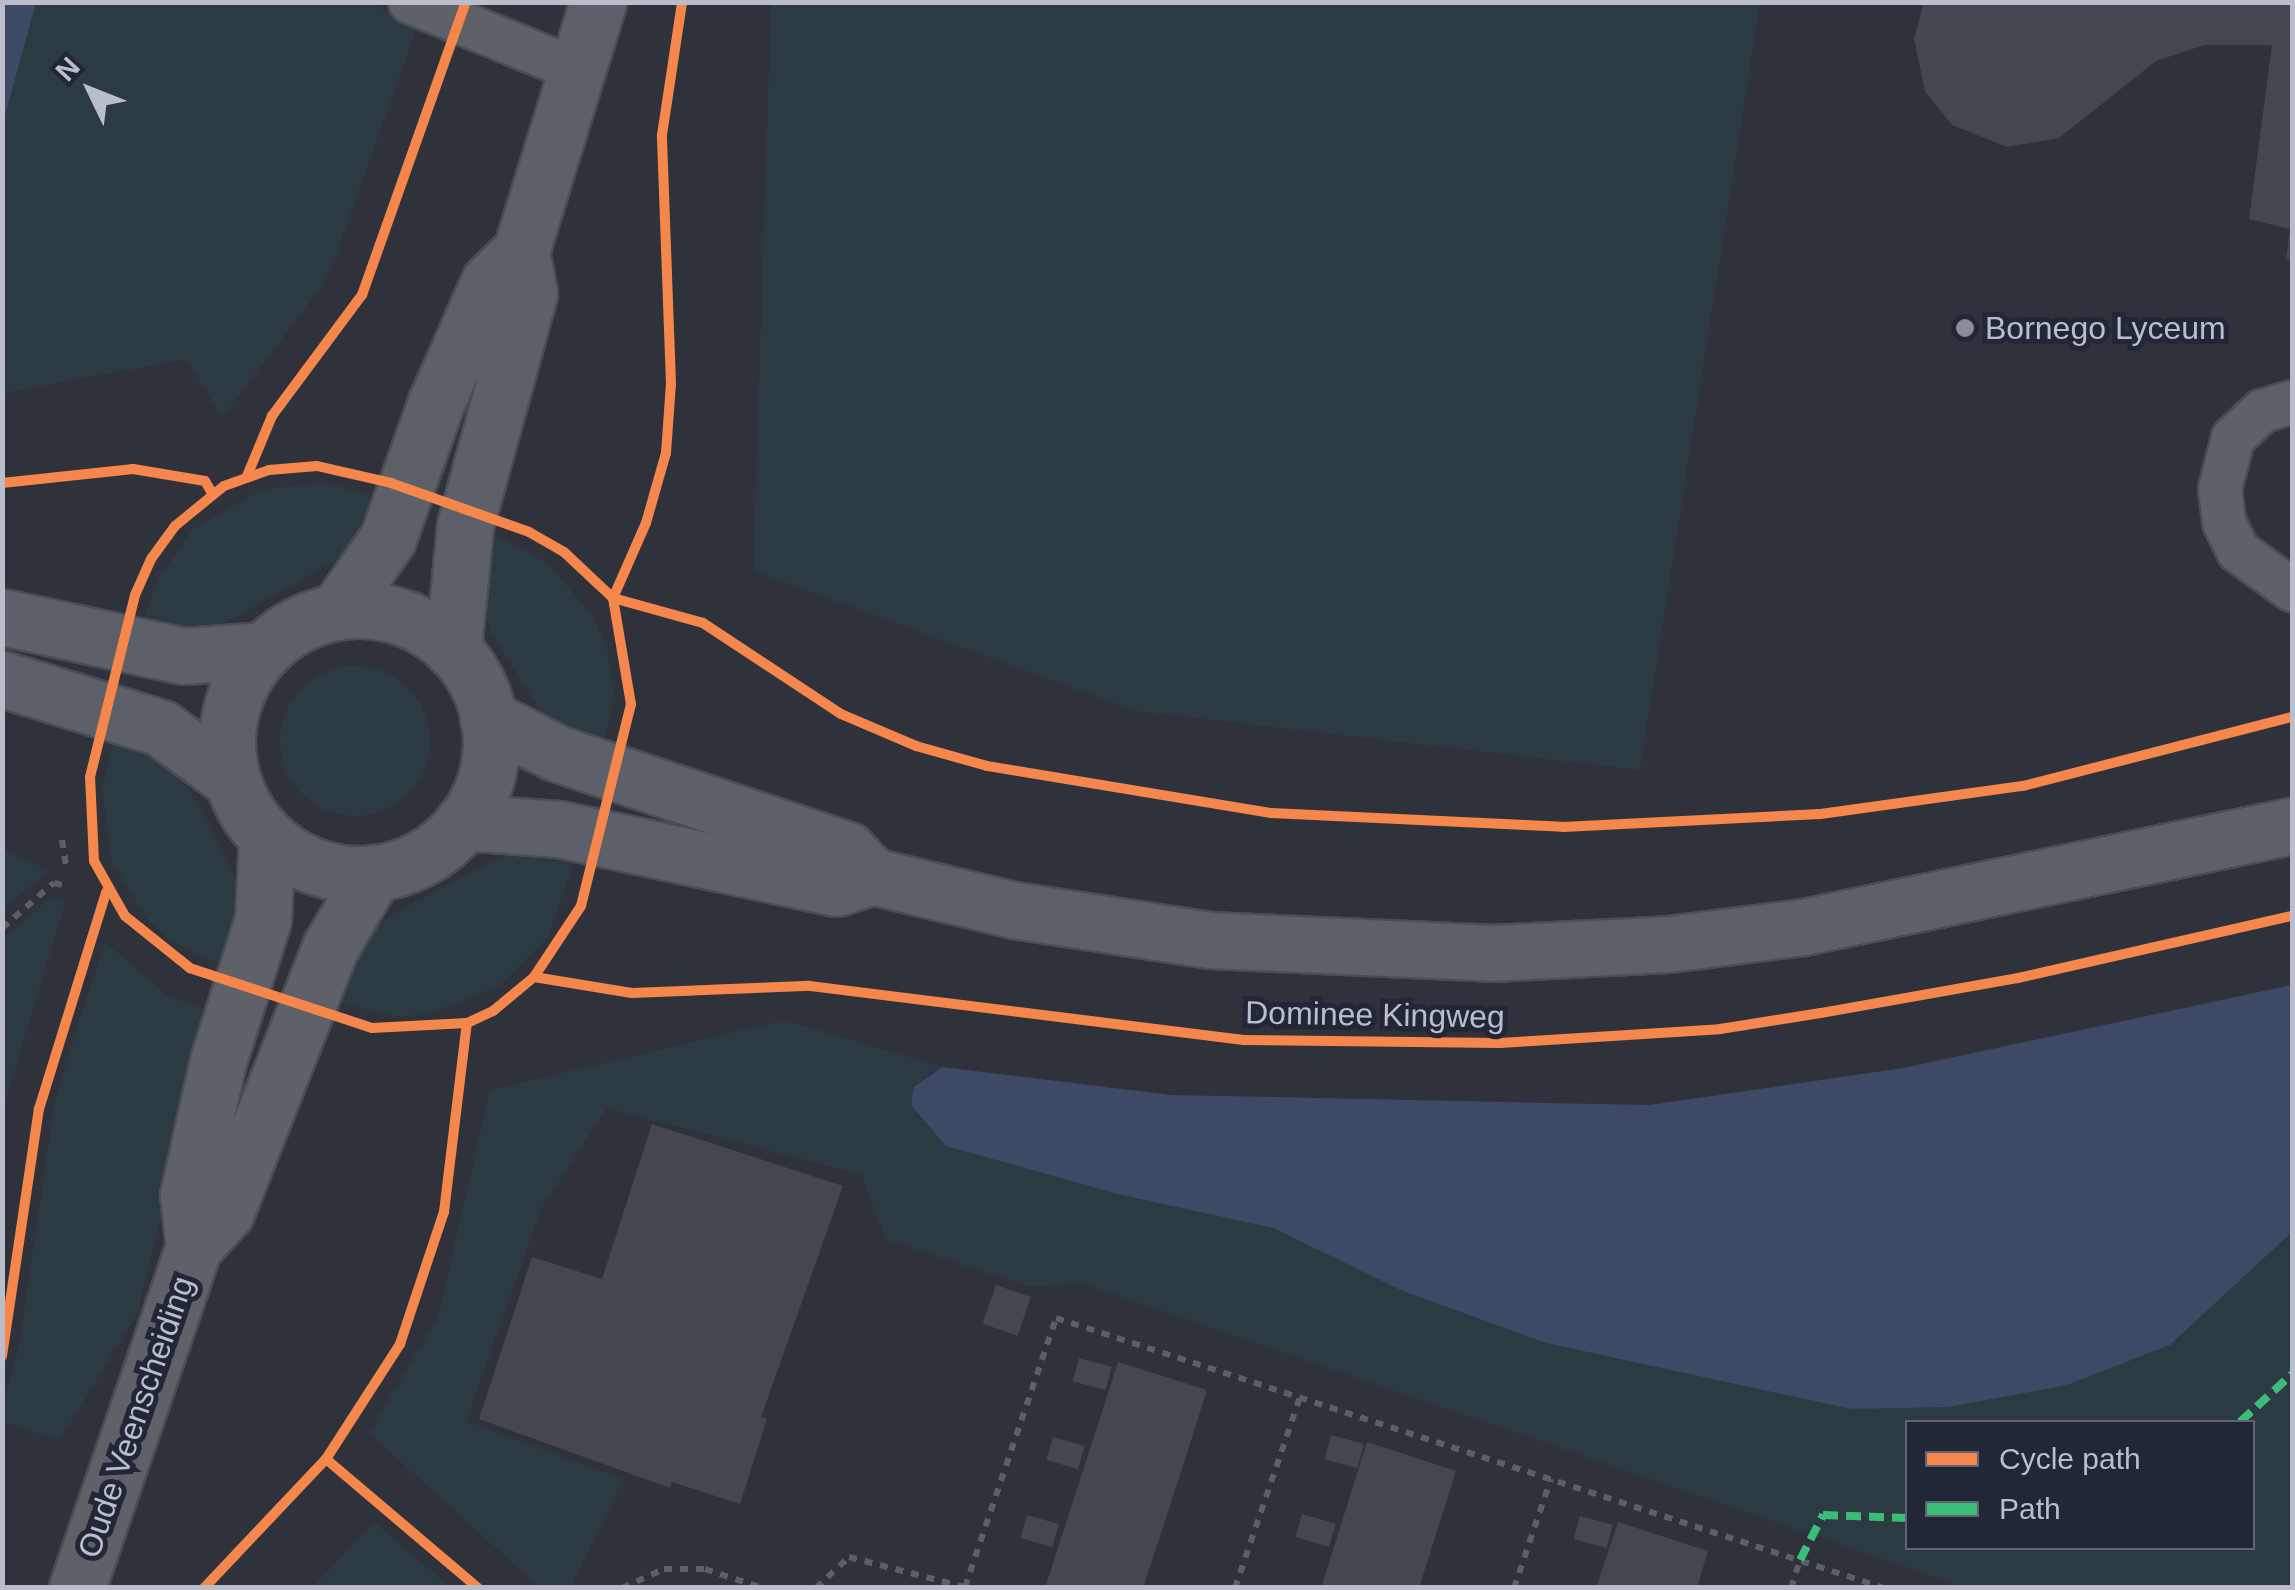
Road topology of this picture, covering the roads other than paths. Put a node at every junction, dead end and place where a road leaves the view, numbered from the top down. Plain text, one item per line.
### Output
1 (410, 2) edge
2 (598, 2) edge
3 (579, 70) junction
4 (521, 251) junction
5 (2292, 402) edge
6 (2292, 590) edge
7 (337, 612) junction
8 (2, 617) edge
9 (264, 650) junction
10 (453, 650) junction
11 (2, 679) edge
12 (488, 718) junction
13 (232, 780) junction
14 (463, 822) junction
15 (2292, 826) edge
16 (267, 838) junction
17 (374, 873) junction
18 (872, 876) junction
19 (194, 1247) junction
20 (77, 1588) edge

1 - 3 lane
2 - 3 main road
3 - 4 main road
4 - 7 main road
4 - 10 main road
5 - 6 lane
7 - 9 main road
7 - 10 main road
8 - 9 main road
9 - 13 main road
10 - 12 main road
11 - 13 main road
12 - 14 main road
12 - 18 main road, Dominee Kingweg
13 - 16 main road
14 - 17 main road
14 - 18 main road, Dominee Kingweg
15 - 18 main road, Dominee Kingweg
16 - 17 main road
16 - 19 street, Oude Veenscheiding
17 - 19 street, Oude Veenscheiding
19 - 20 street, Oude Veenscheiding

